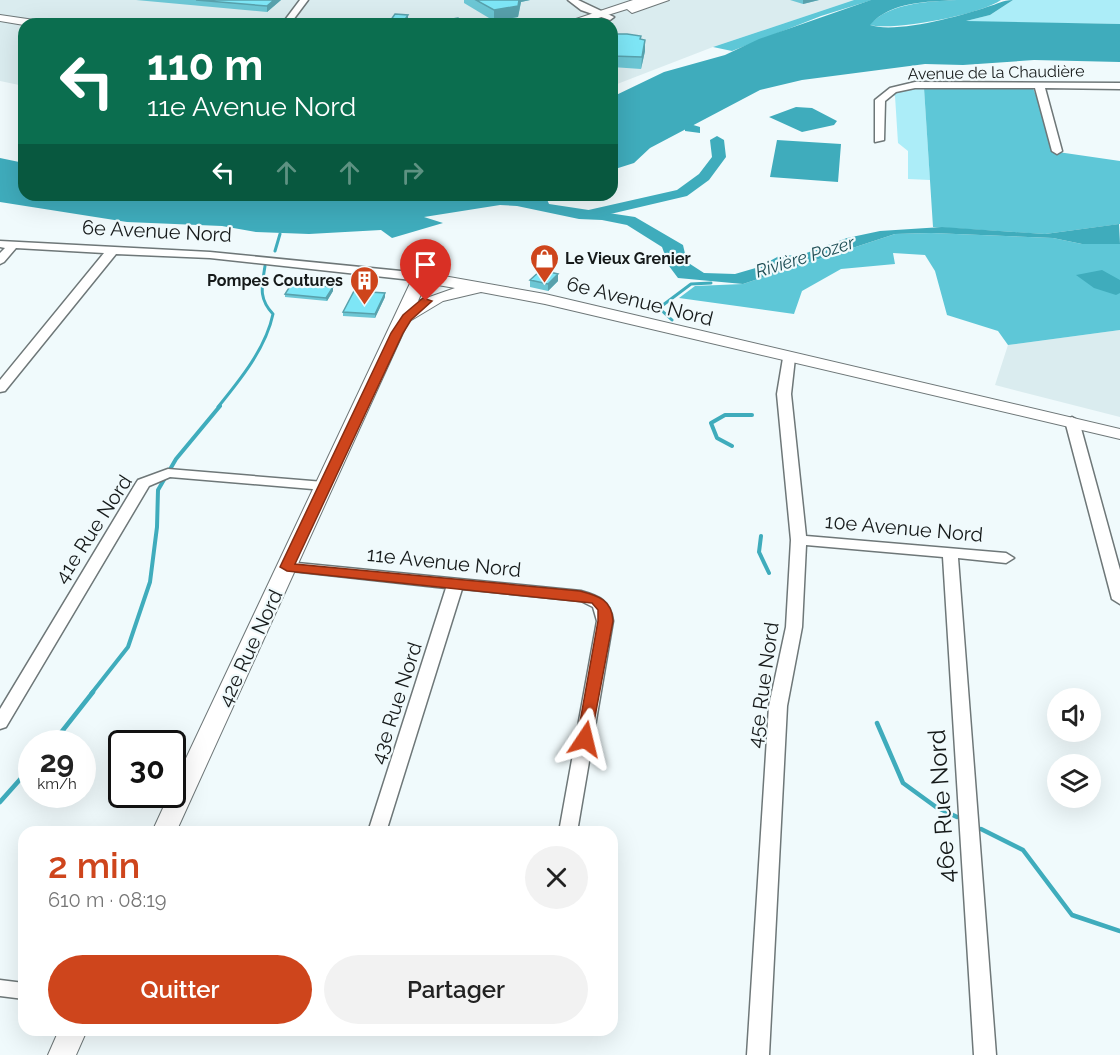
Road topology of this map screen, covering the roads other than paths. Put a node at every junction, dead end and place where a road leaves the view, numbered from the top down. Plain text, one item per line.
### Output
1 (304, 0) edge
2 (572, 0) edge
3 (645, 0) edge
4 (664, 0) edge
5 (606, 16) junction
6 (0, 18) edge
7 (290, 18) edge
8 (596, 18) edge
9 (602, 18) edge
10 (18, 21) edge
11 (1040, 85) junction
12 (1118, 86) edge
13 (1120, 100) edge
14 (879, 140) dead end
15 (1057, 151) dead end
16 (0, 244) edge
17 (14, 244) junction
18 (113, 250) junction
19 (0, 260) edge
20 (417, 277) junction
21 (516, 293) junction
22 (397, 333) junction
23 (789, 358) junction
24 (0, 388) edge
25 (1072, 421) junction
26 (1120, 434) edge
27 (324, 486) junction
28 (799, 540) junction
29 (950, 553) junction
30 (1006, 558) dead end
31 (287, 567) junction
32 (455, 585) junction
33 (1120, 599) edge
34 (0, 723) edge
35 (167, 826) edge
36 (379, 826) edge
37 (569, 826) edge
38 (0, 988) edge
39 (18, 990) edge
40 (70, 1036) edge
41 (62, 1055) edge
42 (758, 1055) edge
43 (985, 1055) edge

1 - 7 street
2 - 5 street
3 - 5 main road
4 - 5 main road
5 - 8 main road
5 - 9 main road
6 - 10 main road
11 - 12 street, Avenue de la Chaudière
11 - 14 street, Avenue de la Chaudière
11 - 15 street
12 - 13 street
16 - 17 street, 6e Avenue Nord
17 - 18 street, 6e Avenue Nord
17 - 19 street
18 - 20 street, 6e Avenue Nord
18 - 24 street
20 - 21 main road, 6e Avenue Nord
20 - 22 main road, 42e Rue Nord
21 - 22 main road, 42e Rue Nord
21 - 23 main road, 6e Avenue Nord
22 - 27 main road, 42e Rue Nord
23 - 25 main road, 6e Avenue Nord
23 - 28 street, 45e Rue Nord
25 - 26 main road, 6e Avenue Nord
25 - 33 street
27 - 31 main road, 42e Rue Nord
27 - 34 street, 41e Rue Nord
28 - 29 street, 10e Avenue Nord
28 - 42 street, 45e Rue Nord
29 - 30 street, 10e Avenue Nord
29 - 43 street, 46e Rue Nord
31 - 32 street, 11e Avenue Nord
31 - 35 main road, 42e Rue Nord
32 - 36 street, 43e Rue Nord
32 - 37 street, 11e Avenue Nord
38 - 39 street
40 - 41 main road

